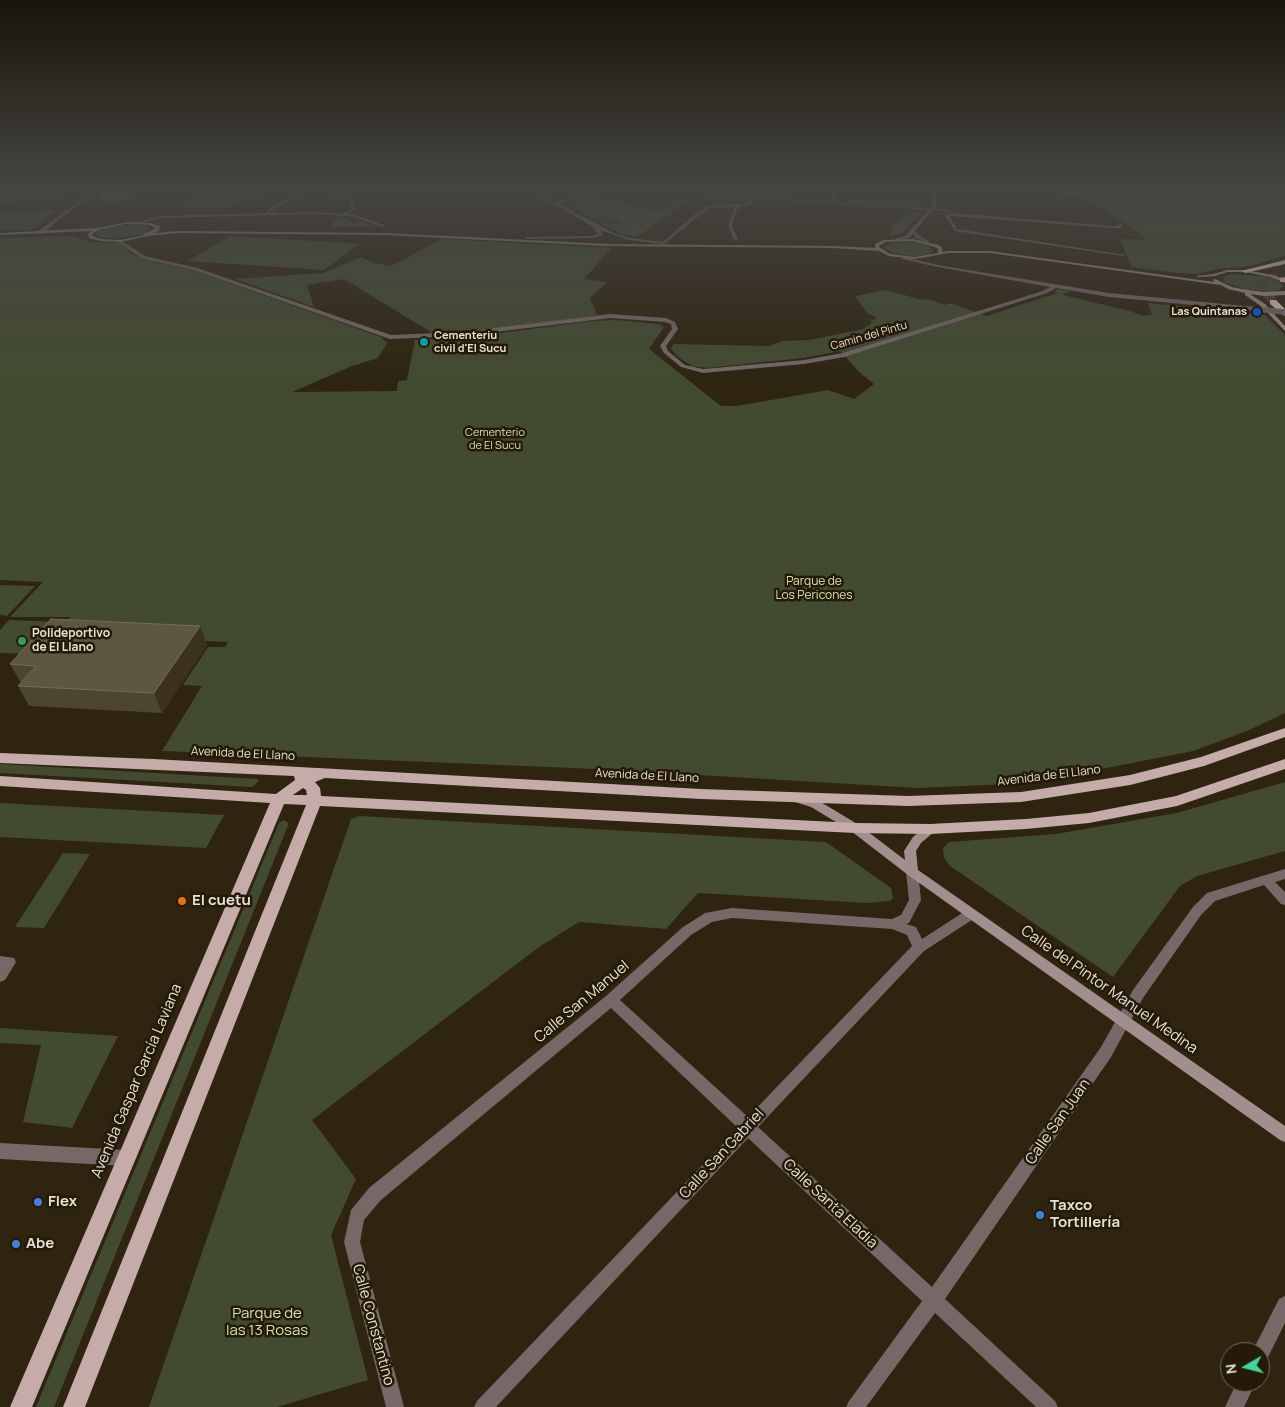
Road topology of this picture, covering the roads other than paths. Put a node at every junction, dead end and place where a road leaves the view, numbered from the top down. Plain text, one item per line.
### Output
1 (136, 252) edge
2 (882, 252) edge
3 (1008, 252) edge
4 (1095, 252) edge
5 (940, 253) joint
6 (933, 256) junction
7 (1123, 256) dead end
8 (904, 258) junction
9 (1285, 262) edge
10 (951, 268) junction
11 (1245, 271) junction
12 (1215, 275) junction
13 (1284, 277) edge
14 (1220, 284) junction
15 (1055, 286) junction
16 (1242, 291) junction
17 (1284, 293) edge
18 (1284, 300) edge
19 (1274, 302) tunnel mouth
20 (1285, 313) edge
21 (1285, 329) edge
22 (1285, 732) edge
23 (0, 758) edge
24 (1285, 764) edge
25 (288, 772) junction
26 (334, 774) junction
27 (305, 780) junction
28 (0, 781) edge
29 (791, 797) junction
30 (279, 799) junction
31 (315, 800) junction
32 (855, 828) junction
33 (930, 829) junction
34 (912, 872) junction
35 (1285, 874) edge
36 (1266, 880) junction
37 (1285, 900) edge
38 (971, 914) junction
39 (892, 924) junction
40 (919, 947) junction
41 (4, 962) edge
42 (0, 976) edge
43 (611, 1000) junction
44 (1122, 1022) junction
45 (747, 1127) junction
46 (1285, 1135) edge
47 (0, 1151) edge
48 (126, 1158) junction
49 (352, 1242) joint
50 (934, 1300) junction
51 (1285, 1305) edge
52 (1266, 1342) edge
53 (1242, 1392) edge
54 (491, 1404) edge
55 (21, 1407) edge
56 (74, 1407) edge
57 (395, 1407) edge
58 (855, 1407) edge
59 (1049, 1407) edge
60 (1234, 1407) edge

1 - 15 street, Camin del Pintu
2 - 8 main road
3 - 12 main road
4 - 7 street
5 - 6 main road
5 - 14 main road
6 - 8 main road
6 - 10 street
8 - 10 street
9 - 11 highway
10 - 15 street
11 - 12 main road
11 - 13 main road
12 - 14 main road
14 - 16 main road
15 - 20 street, bridge
16 - 17 main road
16 - 21 main road
17 - 18 main road
19 - 20 highway
22 - 29 main road, Avenida de El Llano
23 - 25 main road, Avenida de El Llano
24 - 33 main road
25 - 26 main road, Avenida de El Llano
25 - 27 main road
26 - 27 main road
26 - 29 main road, Avenida de El Llano
27 - 30 main road
27 - 31 main road
28 - 30 main road
29 - 32 main road, Calle del Pintor Manuel Medina
30 - 31 main road
30 - 48 main road, Avenida Gaspar García Laviana
31 - 32 main road
31 - 56 main road
32 - 33 main road
32 - 34 main road, Calle del Pintor Manuel Medina
33 - 34 main road
34 - 38 main road, Calle del Pintor Manuel Medina
34 - 39 street
35 - 36 street, Calle San Juan
36 - 37 street
36 - 44 street, Calle San Juan
38 - 40 street, Calle San Gabriel
38 - 44 main road, Calle del Pintor Manuel Medina
39 - 40 street, Calle San Manuel
39 - 43 street, Calle San Manuel
40 - 45 street, Calle San Gabriel
41 - 42 street
43 - 45 street, Calle Santa Eladia
43 - 49 street, Calle San Manuel
44 - 46 main road, Calle del Pintor Manuel Medina
44 - 50 street, Calle San Juan
45 - 50 street, Calle Santa Eladia
45 - 54 street, Calle San Gabriel
47 - 48 street
48 - 55 main road, Avenida Gaspar García Laviana
49 - 57 street, Calle Constantino
50 - 58 street, Calle San Juan
50 - 59 street, Calle Santa Eladia
51 - 52 street
53 - 60 street

